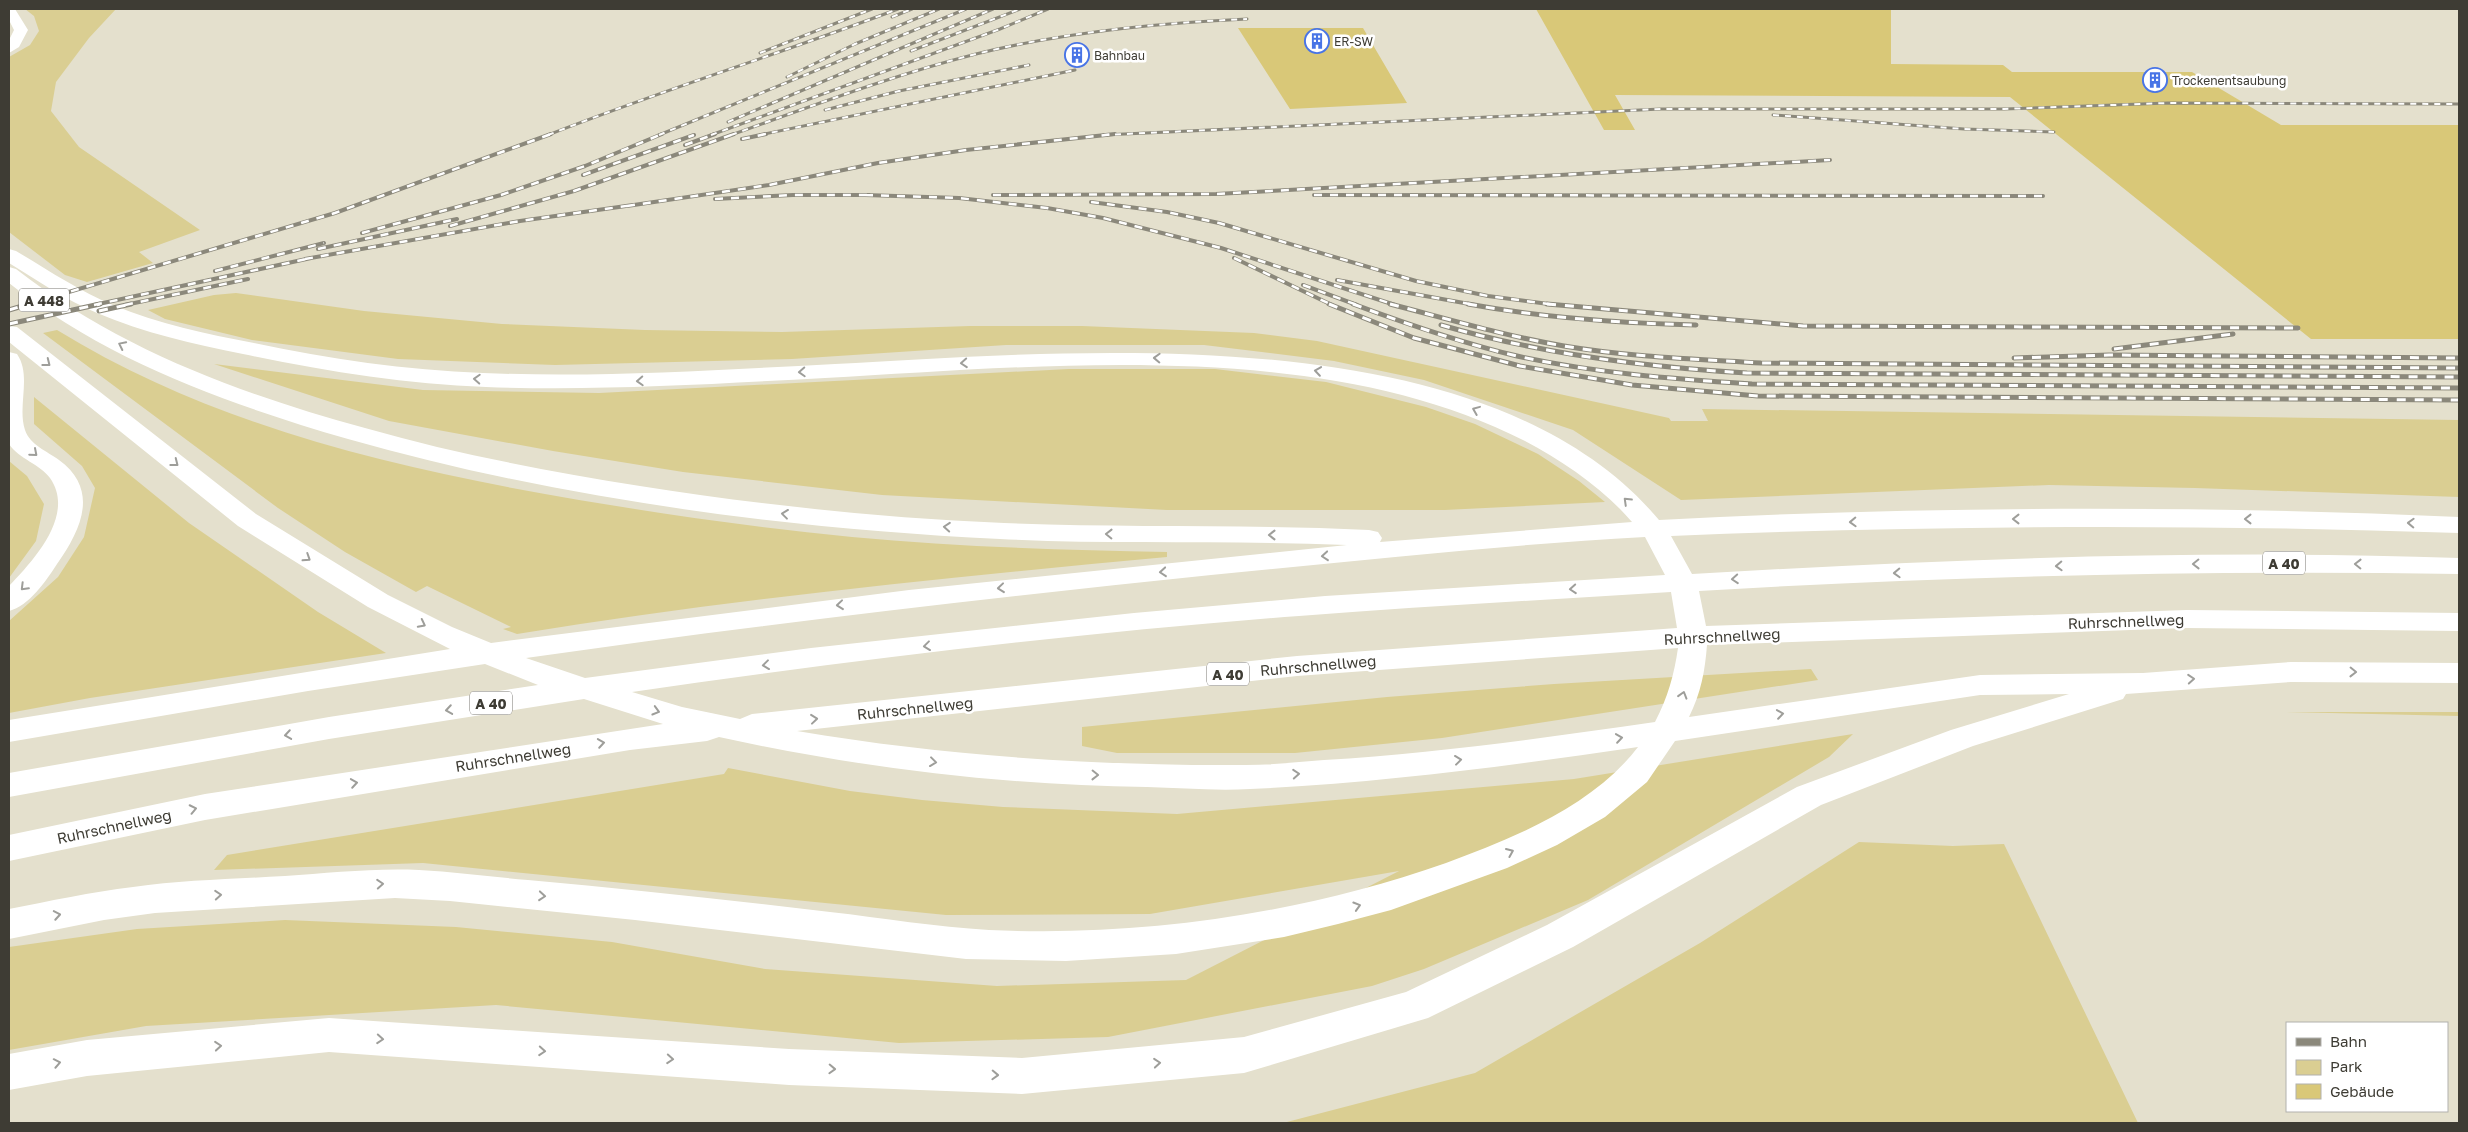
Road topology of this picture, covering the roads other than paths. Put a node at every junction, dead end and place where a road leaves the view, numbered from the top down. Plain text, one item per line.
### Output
1 (9, 10) edge
2 (9, 49) edge
3 (9, 255) edge
4 (9, 273) edge
5 (9, 332) edge
6 (9, 359) edge
7 (2459, 525) edge
8 (1460, 543) junction
9 (2459, 566) edge
10 (9, 602) edge
11 (2459, 622) edge
12 (2459, 673) edge
13 (2143, 683) junction
14 (9, 732) edge
15 (9, 784) edge
16 (9, 848) edge
17 (9, 924) edge
18 (9, 1072) edge

1 - 2 highway
17 -> 3 highway
8 -> 4 highway, A 448
5 -> 13 highway
6 -> 10 highway
7 -> 8 highway
8 -> 14 highway
9 -> 15 highway, A 40
16 -> 11 highway, Ruhrschnellweg / A 40
13 -> 12 highway
18 -> 13 highway

